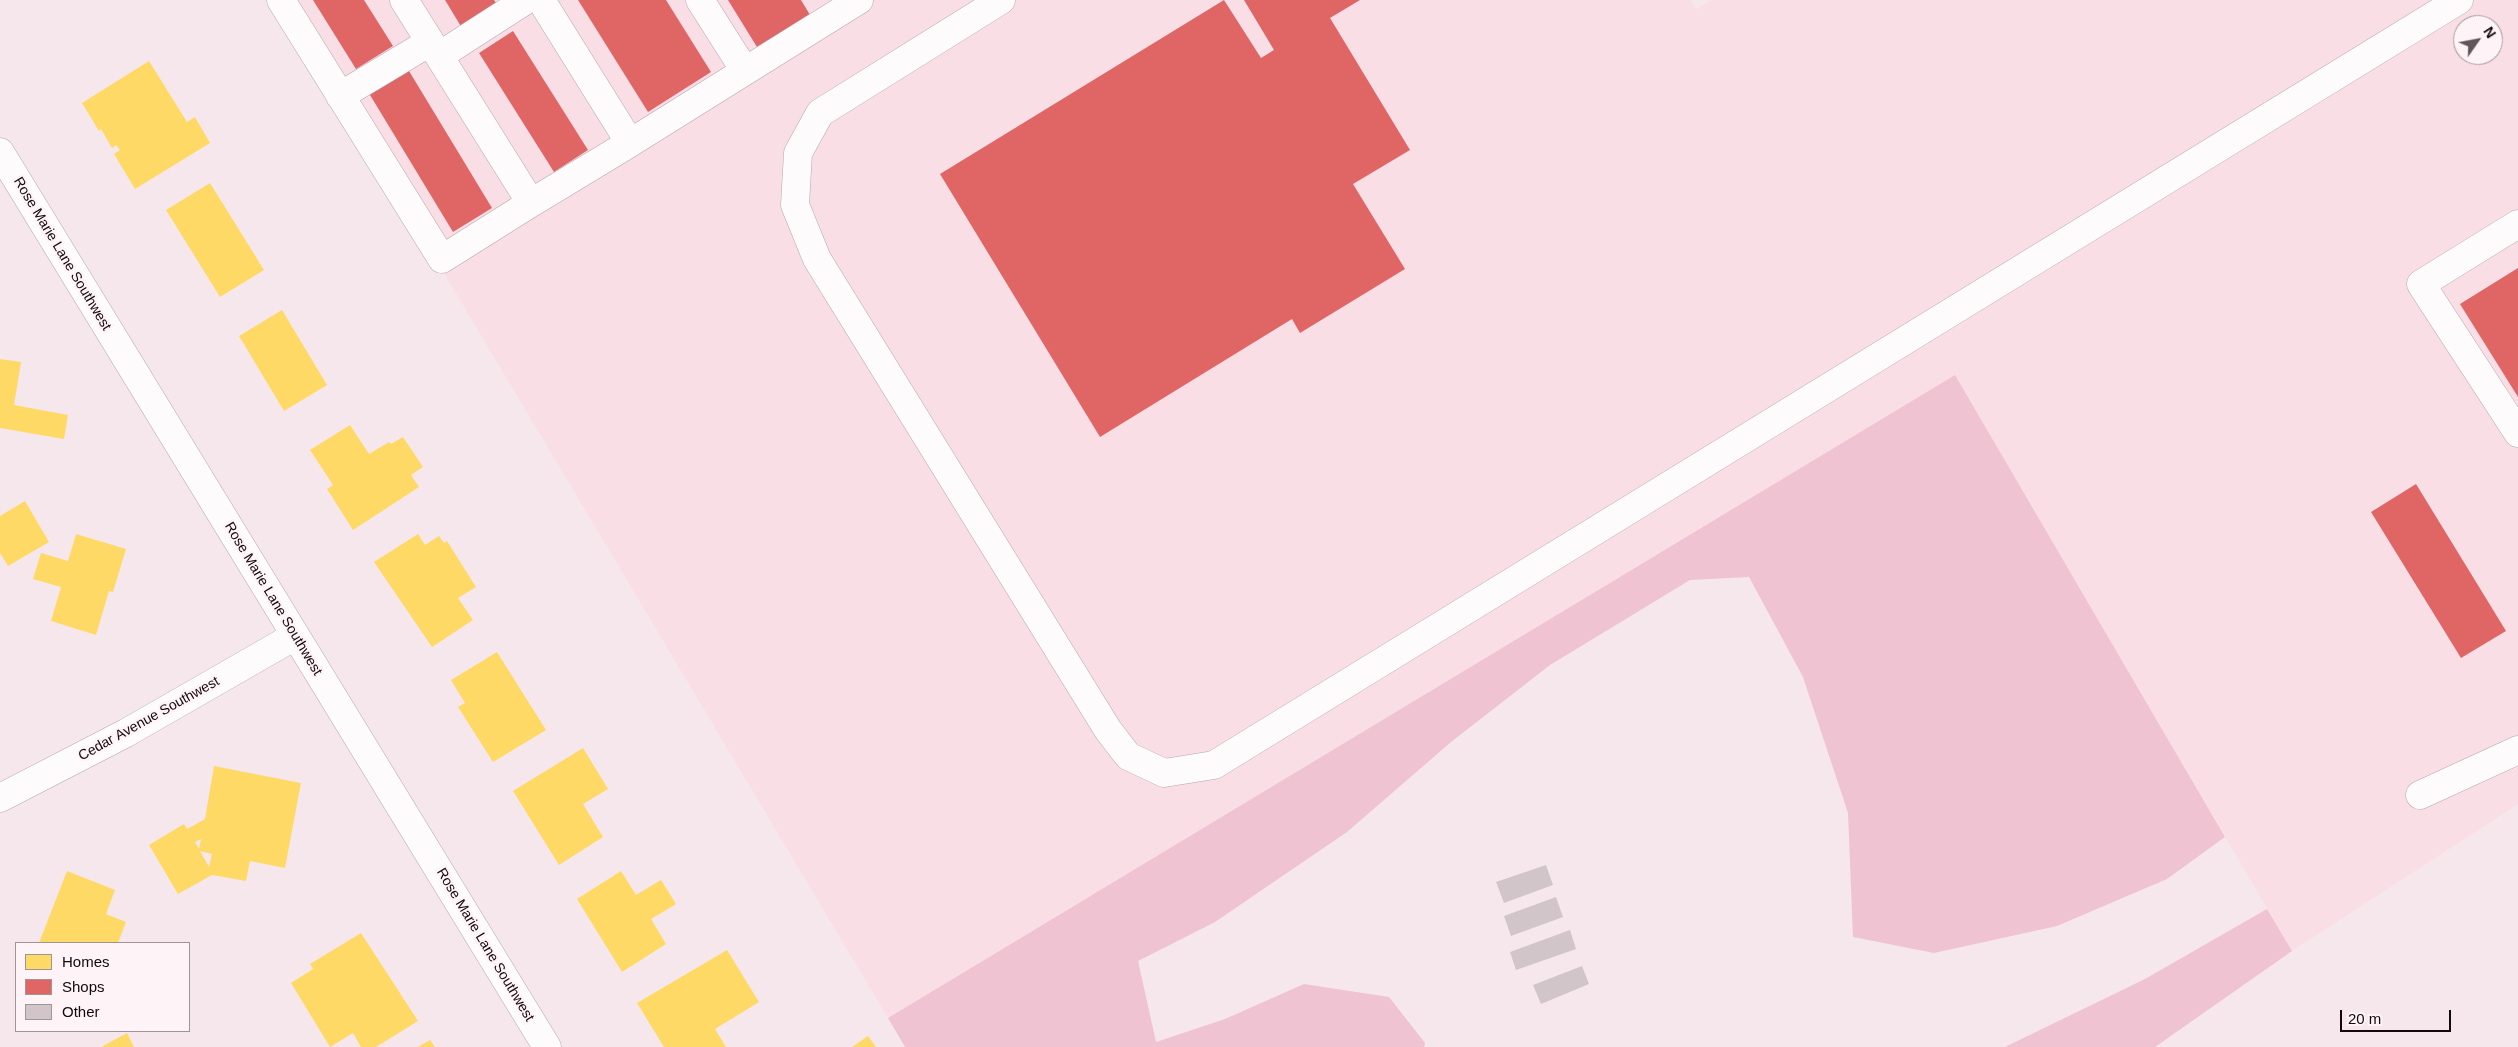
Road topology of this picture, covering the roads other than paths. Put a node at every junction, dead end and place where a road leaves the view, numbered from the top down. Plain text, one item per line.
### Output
1 (281, 0) edge
2 (404, 0) edge
3 (526, 0) edge
4 (541, 0) edge
5 (700, 0) edge
6 (1001, 0) edge
7 (2459, 0) edge
8 (851, 2) edge
9 (435, 49) junction
10 (745, 71) junction
11 (340, 96) junction
12 (630, 143) junction
13 (0, 152) edge
14 (531, 204) junction
15 (2518, 224) edge
16 (2518, 433) edge
17 (295, 636) junction
18 (2518, 750) edge
19 (2420, 795) dead end
20 (0, 798) edge
21 (547, 1047) edge

1 - 11 street
2 - 9 street
3 - 9 street
4 - 12 street
5 - 10 street
6 - 7 street
8 - 10 street
9 - 11 street
9 - 14 street
10 - 12 street
11 - 14 street
12 - 14 street
13 - 17 street, Rose Marie Lane Southwest
15 - 16 street
17 - 20 street, Cedar Avenue Southwest
17 - 21 street, Rose Marie Lane Southwest
18 - 19 street

